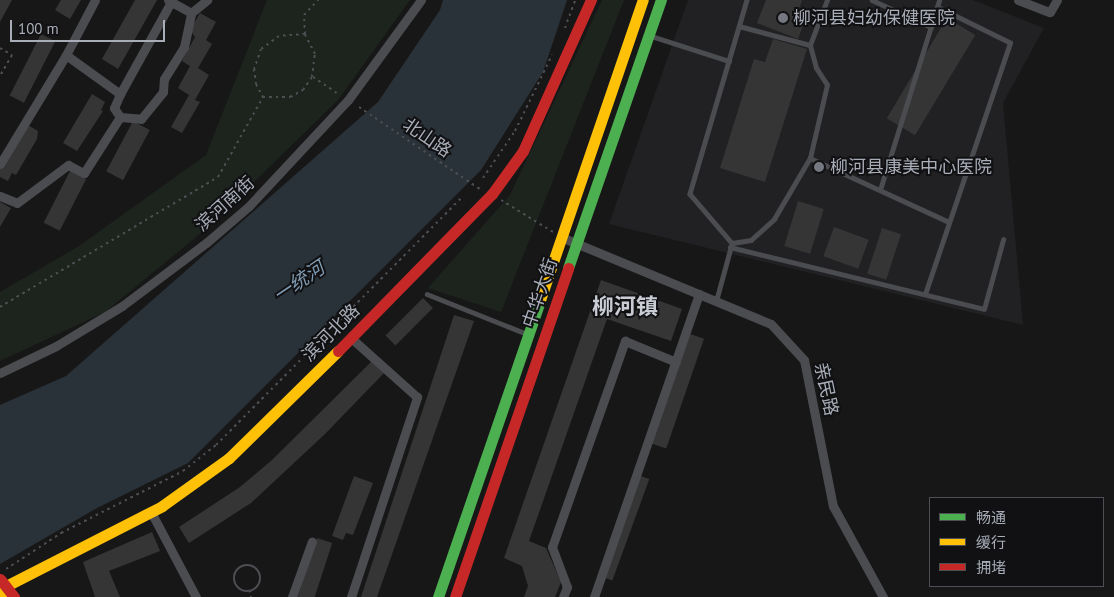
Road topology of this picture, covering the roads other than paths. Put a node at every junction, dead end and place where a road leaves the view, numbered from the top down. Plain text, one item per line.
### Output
1 (95, 0) edge
2 (207, 0) edge
3 (421, 0) edge
4 (591, 0) edge
5 (643, 0) edge
6 (661, 0) edge
7 (747, 0) edge
8 (827, 0) edge
9 (872, 0) edge
10 (939, 0) edge
11 (1018, 0) edge
12 (1057, 0) edge
13 (169, 1) edge
14 (937, 7) junction
15 (191, 13) junction
16 (739, 26) junction
17 (931, 27) junction
18 (647, 35) junction
19 (810, 45) junction
20 (66, 55) junction
21 (729, 61) junction
22 (120, 94) junction
23 (120, 117) junction
24 (810, 158) junction
25 (0, 164) edge
26 (880, 190) junction
27 (0, 196) edge
28 (949, 222) junction
29 (561, 237) junction
30 (1003, 240) dead end
31 (576, 243) junction
32 (731, 245) junction
33 (427, 294) dead end
34 (699, 294) junction
35 (924, 294) junction
36 (716, 301) junction
37 (528, 334) junction
38 (351, 338) junction
39 (676, 362) junction
40 (0, 373) edge
41 (151, 512) junction
42 (312, 541) dead end
43 (2, 588) edge
44 (14, 597) edge
45 (196, 597) edge
46 (292, 597) edge
47 (350, 597) edge
48 (438, 597) edge
49 (455, 597) edge
50 (563, 597) edge
51 (594, 597) edge
52 (883, 597) edge

1 - 20 street
2 - 15 street
3 - 40 street, 滨河南街
4 - 38 main road, 滨河北路
5 - 29 main road, 中华大街
6 - 18 main road, 中华大街
7 - 16 lane
8 - 19 lane
9 - 17 lane
10 - 14 lane
11 - 12 street
13 - 15 street
13 - 22 street
14 - 17 lane
14 - 28 lane
15 - 23 street
16 - 19 lane
16 - 21 lane
17 - 26 lane
18 - 21 lane
18 - 31 main road, 中华大街
19 - 24 lane
20 - 22 street
20 - 25 street
21 - 32 lane
22 - 23 street
23 - 27 street
24 - 26 lane
24 - 32 lane
26 - 28 lane
28 - 35 lane
29 - 31 street, 亲民路
29 - 37 main road, 中华大街
30 - 35 lane
31 - 34 street, 亲民路
31 - 49 main road, 中华大街
32 - 35 lane
32 - 36 lane
33 - 37 lane
34 - 36 street, 亲民路
34 - 39 street
36 - 52 street, 亲民路
37 - 48 main road, 中华大街
38 - 41 main road, 滨河北路
38 - 47 street
39 - 50 street
39 - 51 street
41 - 43 main road, 滨河北路
41 - 45 street
42 - 46 street
43 - 44 main road

